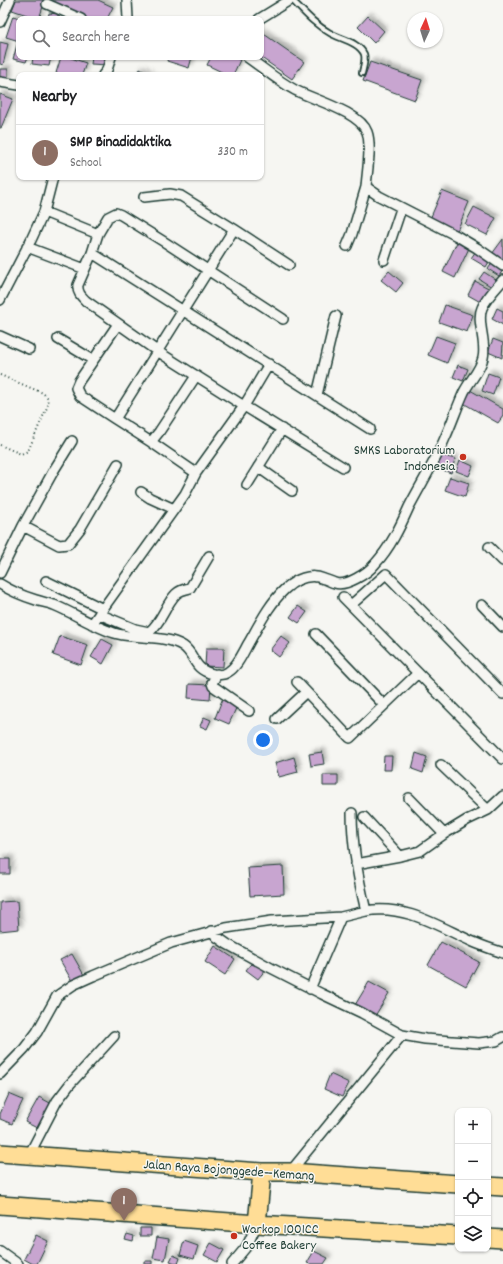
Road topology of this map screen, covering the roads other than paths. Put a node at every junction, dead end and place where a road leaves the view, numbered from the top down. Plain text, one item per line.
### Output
1 (10, 0) edge
2 (127, 0) edge
3 (291, 0) edge
4 (47, 4) dead end
5 (74, 16) edge
6 (128, 16) edge
7 (264, 16) edge
8 (0, 22) edge
9 (110, 60) edge
10 (251, 60) edge
11 (105, 72) edge
12 (362, 73) dead end
13 (0, 82) edge
14 (16, 85) edge
15 (52, 180) edge
16 (366, 187) junction
17 (144, 196) dead end
18 (401, 208) junction
19 (44, 212) junction
20 (234, 229) junction
21 (98, 234) junction
22 (347, 246) dead end
23 (27, 247) junction
24 (92, 253) junction
25 (384, 260) dead end
26 (289, 265) dead end
27 (503, 266) edge
28 (85, 269) junction
29 (208, 270) junction
30 (503, 280) edge
31 (0, 300) edge
32 (183, 310) junction
33 (336, 316) dead end
34 (283, 319) dead end
35 (118, 324) junction
36 (0, 336) edge
37 (58, 339) dead end
38 (29, 349) dead end
39 (157, 351) junction
40 (93, 360) junction
41 (269, 364) junction
42 (196, 376) junction
43 (317, 395) junction
44 (244, 406) junction
45 (115, 419) junction
46 (282, 429) junction
47 (370, 429) dead end
48 (72, 441) dead end
49 (151, 442) junction
50 (118, 464) dead end
51 (258, 467) junction
52 (343, 467) dead end
53 (196, 473) junction
54 (247, 485) dead end
55 (292, 491) dead end
56 (141, 492) dead end
57 (174, 510) junction
58 (23, 526) junction
59 (489, 547) dead end
60 (209, 556) dead end
61 (503, 561) edge
62 (0, 573) edge
63 (46, 581) dead end
64 (0, 584) edge
65 (343, 597) dead end
66 (351, 605) junction
67 (482, 605) dead end
68 (101, 612) junction
69 (92, 624) junction
70 (503, 627) edge
71 (316, 634) dead end
72 (418, 673) junction
73 (217, 674) junction
74 (297, 682) dead end
75 (306, 692) junction
76 (503, 694) edge
77 (384, 705) junction
78 (249, 711) dead end
79 (277, 719) dead end
80 (503, 759) edge
81 (441, 765) dead end
82 (503, 796) edge
83 (409, 798) dead end
84 (488, 810) junction
85 (352, 813) dead end
86 (364, 817) dead end
87 (444, 834) junction
88 (400, 856) junction
89 (356, 864) junction
90 (366, 911) junction
91 (341, 917) junction
92 (212, 931) junction
93 (503, 954) edge
94 (310, 989) junction
95 (114, 1036) dead end
96 (402, 1036) junction
97 (503, 1037) edge
98 (0, 1074) edge
99 (0, 1153) edge
100 (29, 1155) junction
101 (262, 1172) junction
102 (290, 1172) junction
103 (455, 1184) edge
104 (491, 1186) edge
105 (503, 1187) edge
106 (0, 1204) edge
107 (257, 1224) junction
108 (455, 1236) edge
109 (491, 1238) edge
110 (503, 1239) edge
111 (0, 1251) edge
112 (18, 1264) edge
113 (232, 1264) edge

1 - 8 street
2 - 6 street
3 - 7 street
3 - 12 lane
4 - 5 street
9 - 11 street
10 - 16 street
13 - 14 street
15 - 19 street
16 - 18 street
16 - 22 street
17 - 20 street
18 - 25 street
18 - 27 street
19 - 21 street
19 - 23 street
20 - 26 street
20 - 29 street
21 - 24 street
21 - 29 street
23 - 28 street
23 - 31 street
24 - 28 street
24 - 32 street
28 - 35 street
29 - 32 street
29 - 34 street
30 - 73 street
32 - 39 street
32 - 41 street
33 - 43 street
35 - 39 street
35 - 40 street
36 - 38 street
37 - 40 street
39 - 42 street
39 - 45 street
40 - 45 street
41 - 43 street
41 - 44 street
42 - 44 street
42 - 49 street
43 - 47 street
44 - 46 street
44 - 53 street
45 - 49 street
46 - 51 street
46 - 52 street
48 - 58 street
49 - 53 street
50 - 58 street
51 - 54 street
51 - 55 street
53 - 57 street
56 - 57 street
57 - 68 street
58 - 62 street
59 - 61 street
60 - 68 street
63 - 68 street
64 - 69 street
65 - 66 street
66 - 72 street
66 - 76 street
67 - 70 street
68 - 69 street
69 - 73 street
71 - 77 street
72 - 77 street
72 - 80 street
73 - 78 street
74 - 75 street
75 - 77 street
75 - 79 street
81 - 84 street
82 - 84 street
83 - 87 street
84 - 87 street
85 - 89 street
86 - 88 street
87 - 88 street
88 - 89 street
89 - 90 street
90 - 91 street
90 - 93 street
91 - 92 street
91 - 94 street
92 - 94 street
92 - 98 street
94 - 96 street
95 - 100 street
96 - 97 street
96 - 102 street
99 - 100 highway, Jalan Raya Bojonggede—Kemang
100 - 101 highway, Jalan Raya Bojonggede—Kemang
101 - 102 highway, Jalan Raya Bojonggede—Kemang
101 - 107 highway
102 - 103 highway, Jalan Raya Bojonggede—Kemang
104 - 105 highway
106 - 107 highway
107 - 108 highway
107 - 113 street
109 - 110 highway
111 - 112 street

